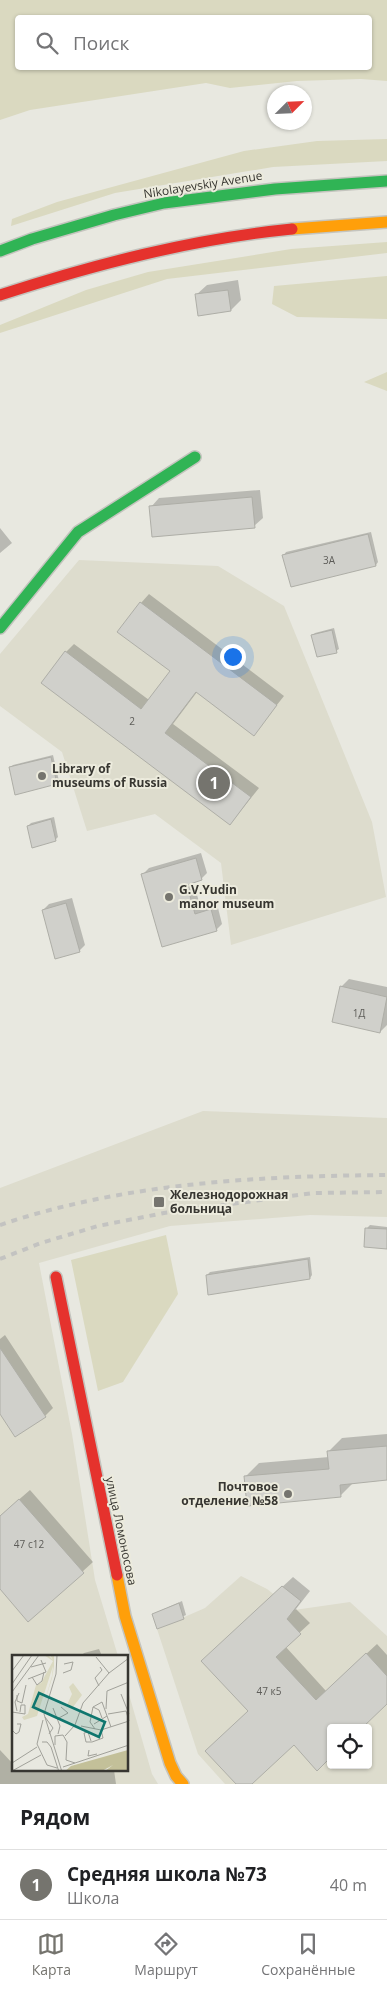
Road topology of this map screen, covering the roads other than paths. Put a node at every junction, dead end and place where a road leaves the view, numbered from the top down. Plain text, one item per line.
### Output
1 (387, 181) edge
2 (387, 222) edge
3 (0, 251) edge
4 (45, 280) junction
5 (0, 295) edge
6 (0, 307) edge
7 (195, 457) dead end
8 (0, 628) edge
9 (56, 1277) dead end
10 (183, 1784) edge

1 - 3 main road, Nikolayevskiy Avenue
2 - 4 main road
4 - 5 main road
4 - 6 main road
7 - 8 main road
9 - 10 main road, улица Ломоносова

